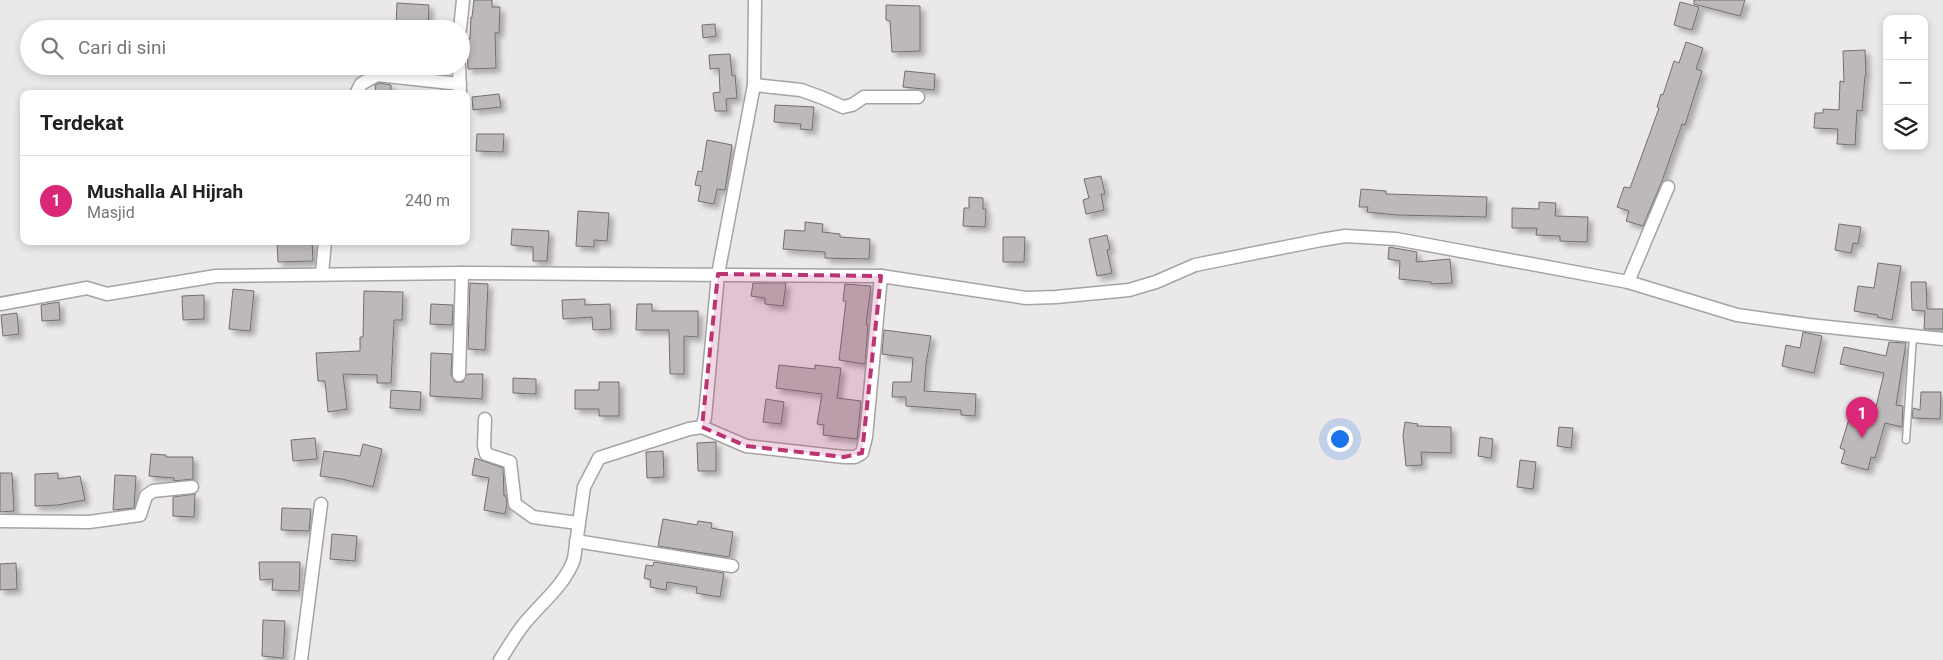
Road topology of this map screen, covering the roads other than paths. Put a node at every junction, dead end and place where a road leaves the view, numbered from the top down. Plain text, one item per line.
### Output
1 (463, 0) edge
2 (755, 0) edge
3 (461, 20) edge
4 (378, 75) edge
5 (378, 75) edge
6 (459, 75) edge
7 (754, 85) junction
8 (460, 89) edge
9 (358, 90) edge
10 (918, 97) dead end
11 (1668, 187) dead end
12 (325, 245) edge
13 (462, 272) junction
14 (322, 274) junction
15 (718, 274) junction
16 (881, 276) junction
17 (1628, 282) junction
18 (0, 304) edge
19 (1913, 337) junction
20 (1943, 339) edge
21 (459, 375) dead end
22 (485, 419) dead end
23 (702, 427) junction
24 (1906, 440) dead end
25 (192, 487) dead end
26 (321, 504) dead end
27 (0, 522) edge
28 (578, 523) junction
29 (576, 541) junction
30 (732, 566) dead end
31 (301, 660) edge
32 (500, 660) edge

1 - 3 street
2 - 7 street
4 - 9 street
5 - 8 street
6 - 8 street
7 - 10 street
7 - 15 street
11 - 17 street
12 - 14 street
13 - 14 street
13 - 15 street
13 - 21 street
14 - 18 street
15 - 16 street
15 - 23 street
16 - 17 street
16 - 23 street
17 - 19 street
19 - 20 street
19 - 24 lane
22 - 28 street
23 - 28 street
25 - 27 street
26 - 31 street
28 - 29 street
29 - 30 street
29 - 32 street

